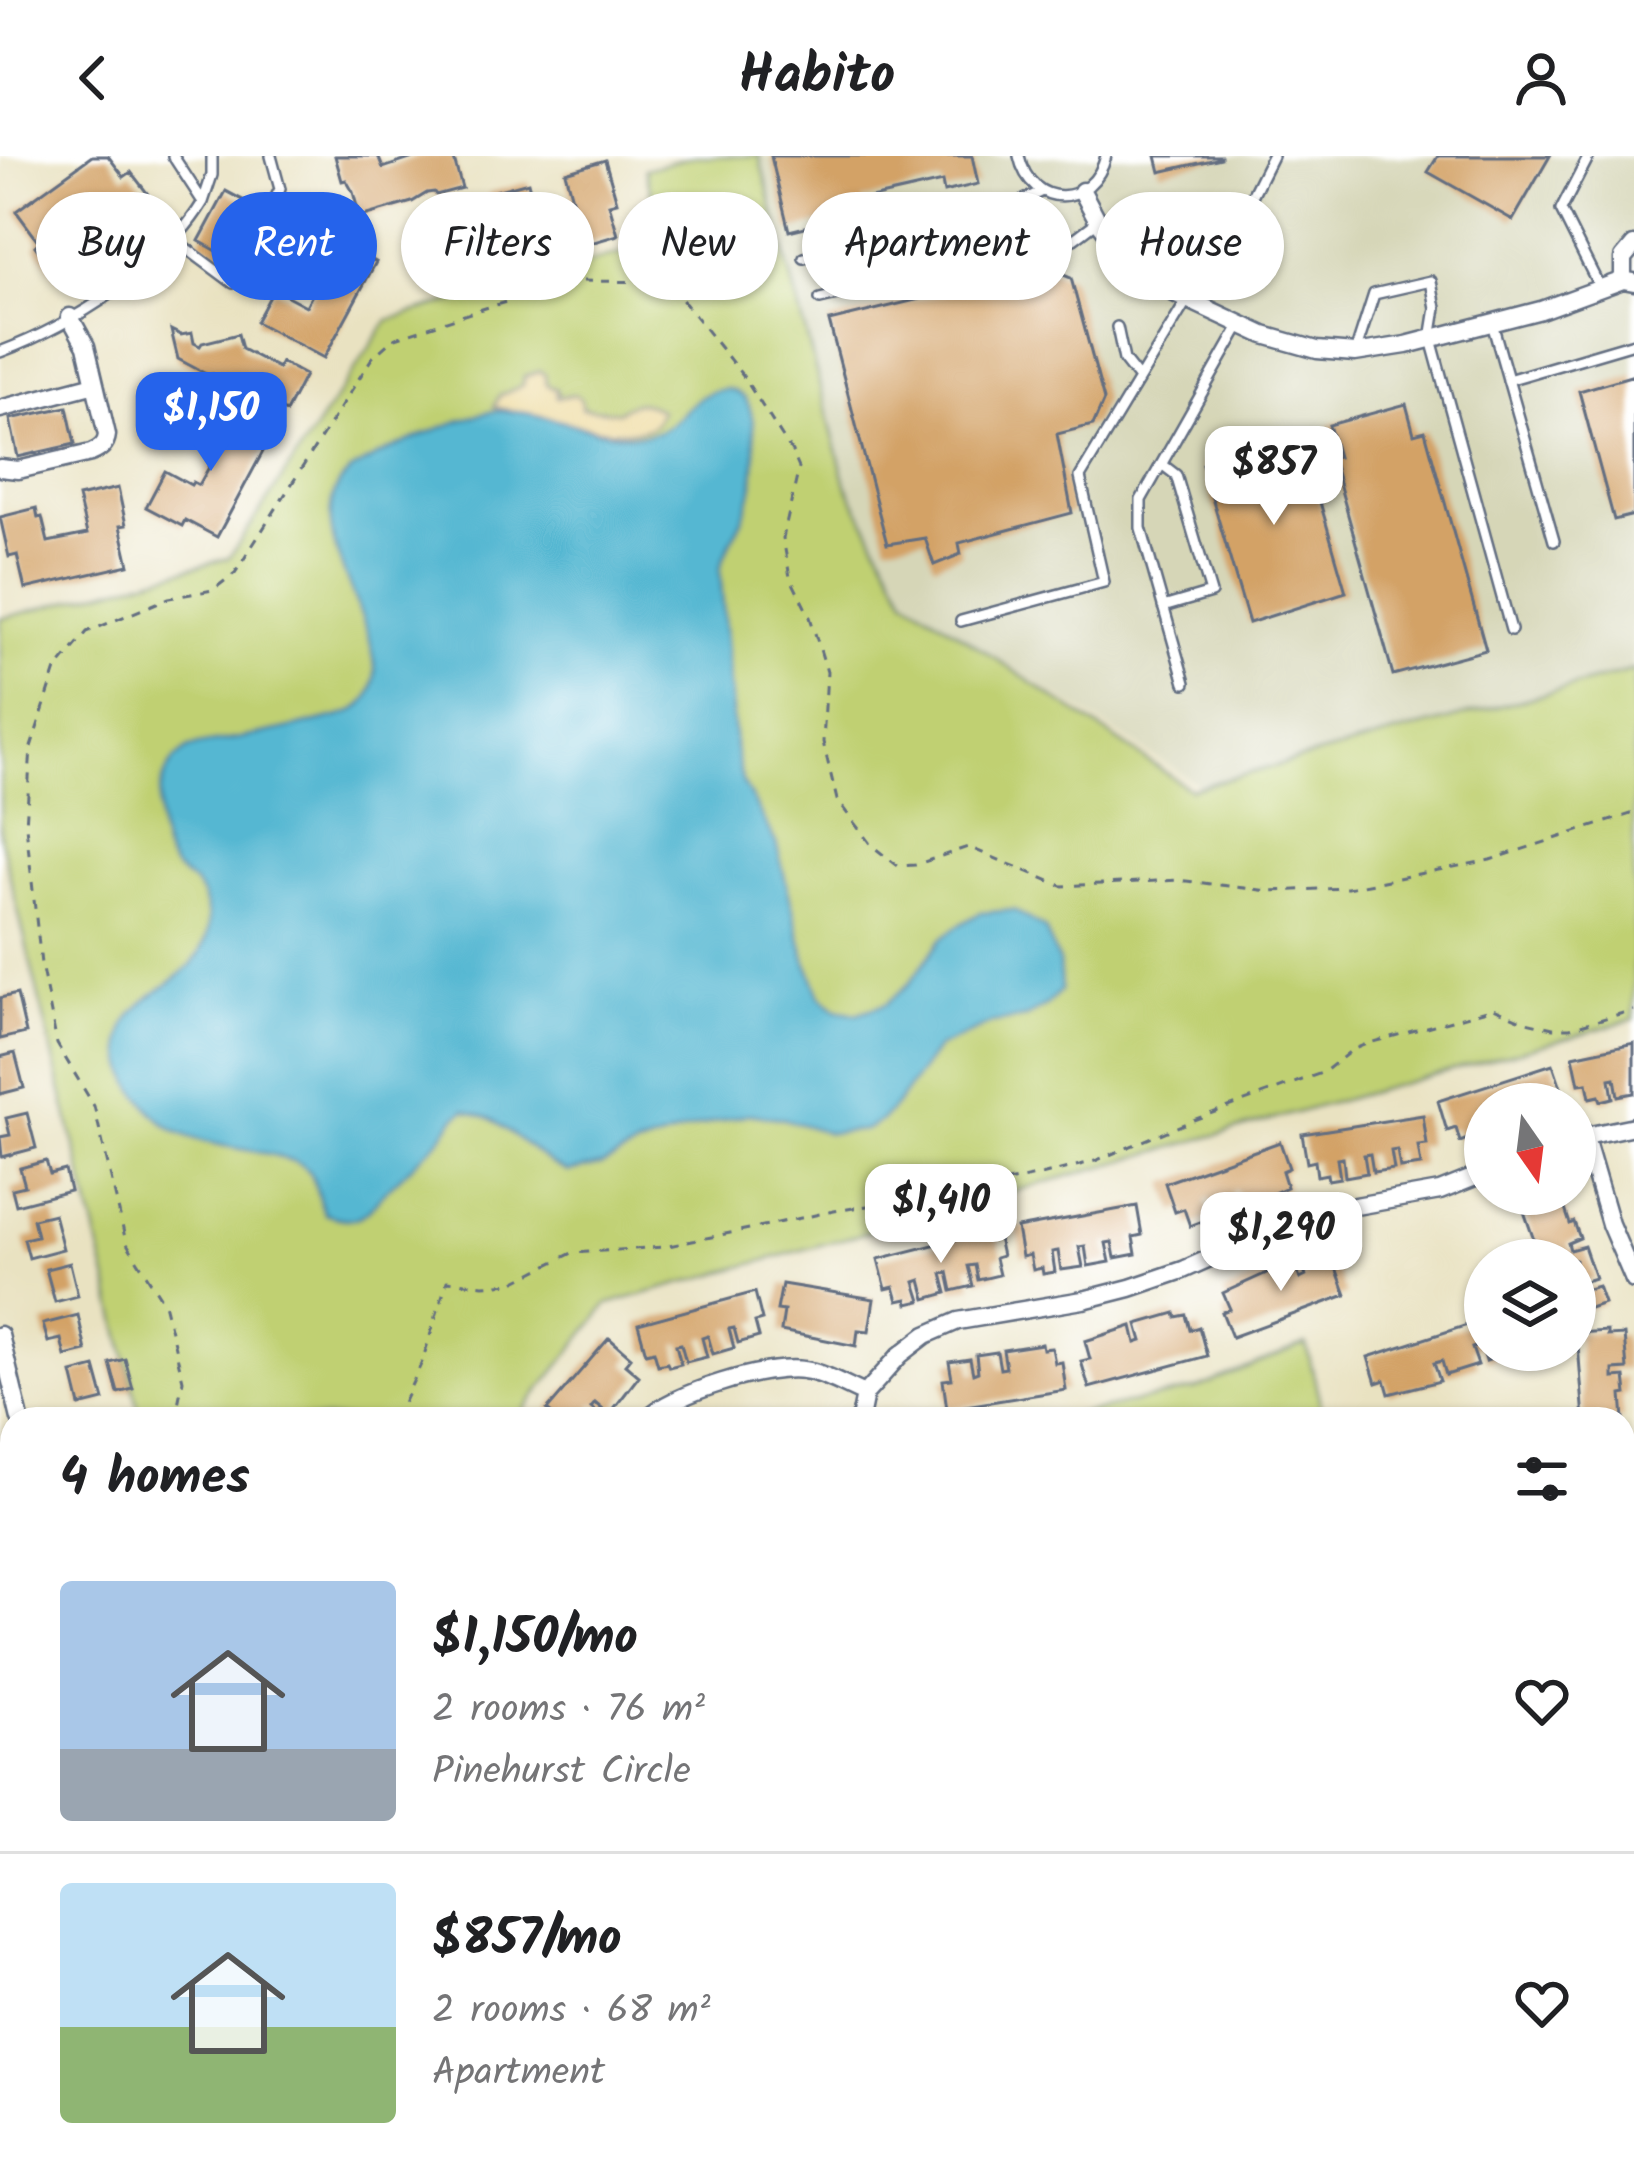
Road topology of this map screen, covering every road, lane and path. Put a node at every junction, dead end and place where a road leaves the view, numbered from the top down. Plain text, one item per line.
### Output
1 (173, 156) edge
2 (212, 156) edge
3 (271, 156) edge
4 (1019, 156) edge
5 (1106, 156) edge
6 (1272, 156) edge
7 (1589, 156) edge
8 (1042, 191) joint
9 (1082, 191) junction
10 (1254, 192) edge
11 (203, 202) junction
12 (1096, 217) edge
13 (187, 226) edge
14 (1634, 245) edge
15 (187, 248) edge
16 (1628, 281) edge
17 (1600, 290) junction
18 (99, 300) edge
19 (1187, 300) joint
20 (70, 317) junction
21 (1492, 323) junction
22 (1241, 324) junction
23 (1117, 326) dead end
24 (1431, 339) junction
25 (1634, 343) edge
26 (0, 352) edge
27 (1355, 353) junction
28 (1139, 379) junction
29 (1508, 380) junction
30 (95, 384) junction
31 (0, 409) edge
32 (1163, 465) junction
33 (0, 468) edge
34 (1554, 541) dead end
35 (1163, 607) junction
36 (961, 621) dead end
37 (1511, 630) dead end
38 (1185, 683) dead end
39 (1634, 813) edge
40 (1634, 1010) edge
41 (1634, 1126) edge
42 (1596, 1134) edge
43 (1464, 1181) edge
44 (1596, 1183) edge
45 (1634, 1280) edge
46 (0, 1335) edge
47 (865, 1394) junction
48 (17, 1407) edge
49 (177, 1407) edge
50 (401, 1407) edge
51 (664, 1407) edge
52 (862, 1407) edge

1 - 11 lane
2 - 11 lane
3 - 15 lane
4 - 8 lane
5 - 9 lane
6 - 10 lane
7 - 17 lane
8 - 9 lane
9 - 12 street
11 - 13 lane
14 - 16 street
16 - 17 street
17 - 21 street
18 - 20 lane
19 - 22 street
19 - 28 lane
20 - 26 lane
20 - 30 street
21 - 24 street
21 - 29 lane
22 - 27 street
22 - 32 lane
23 - 28 lane
24 - 27 street
24 - 27 lane
24 - 37 lane
25 - 29 lane
28 - 36 lane
29 - 34 lane
30 - 31 street
30 - 33 street
32 - 35 lane
32 - 35 lane
35 - 38 lane
39 - 49 path
40 - 50 path
41 - 42 street
43 - 47 street
44 - 45 street
46 - 48 street
47 - 51 street
47 - 52 street

